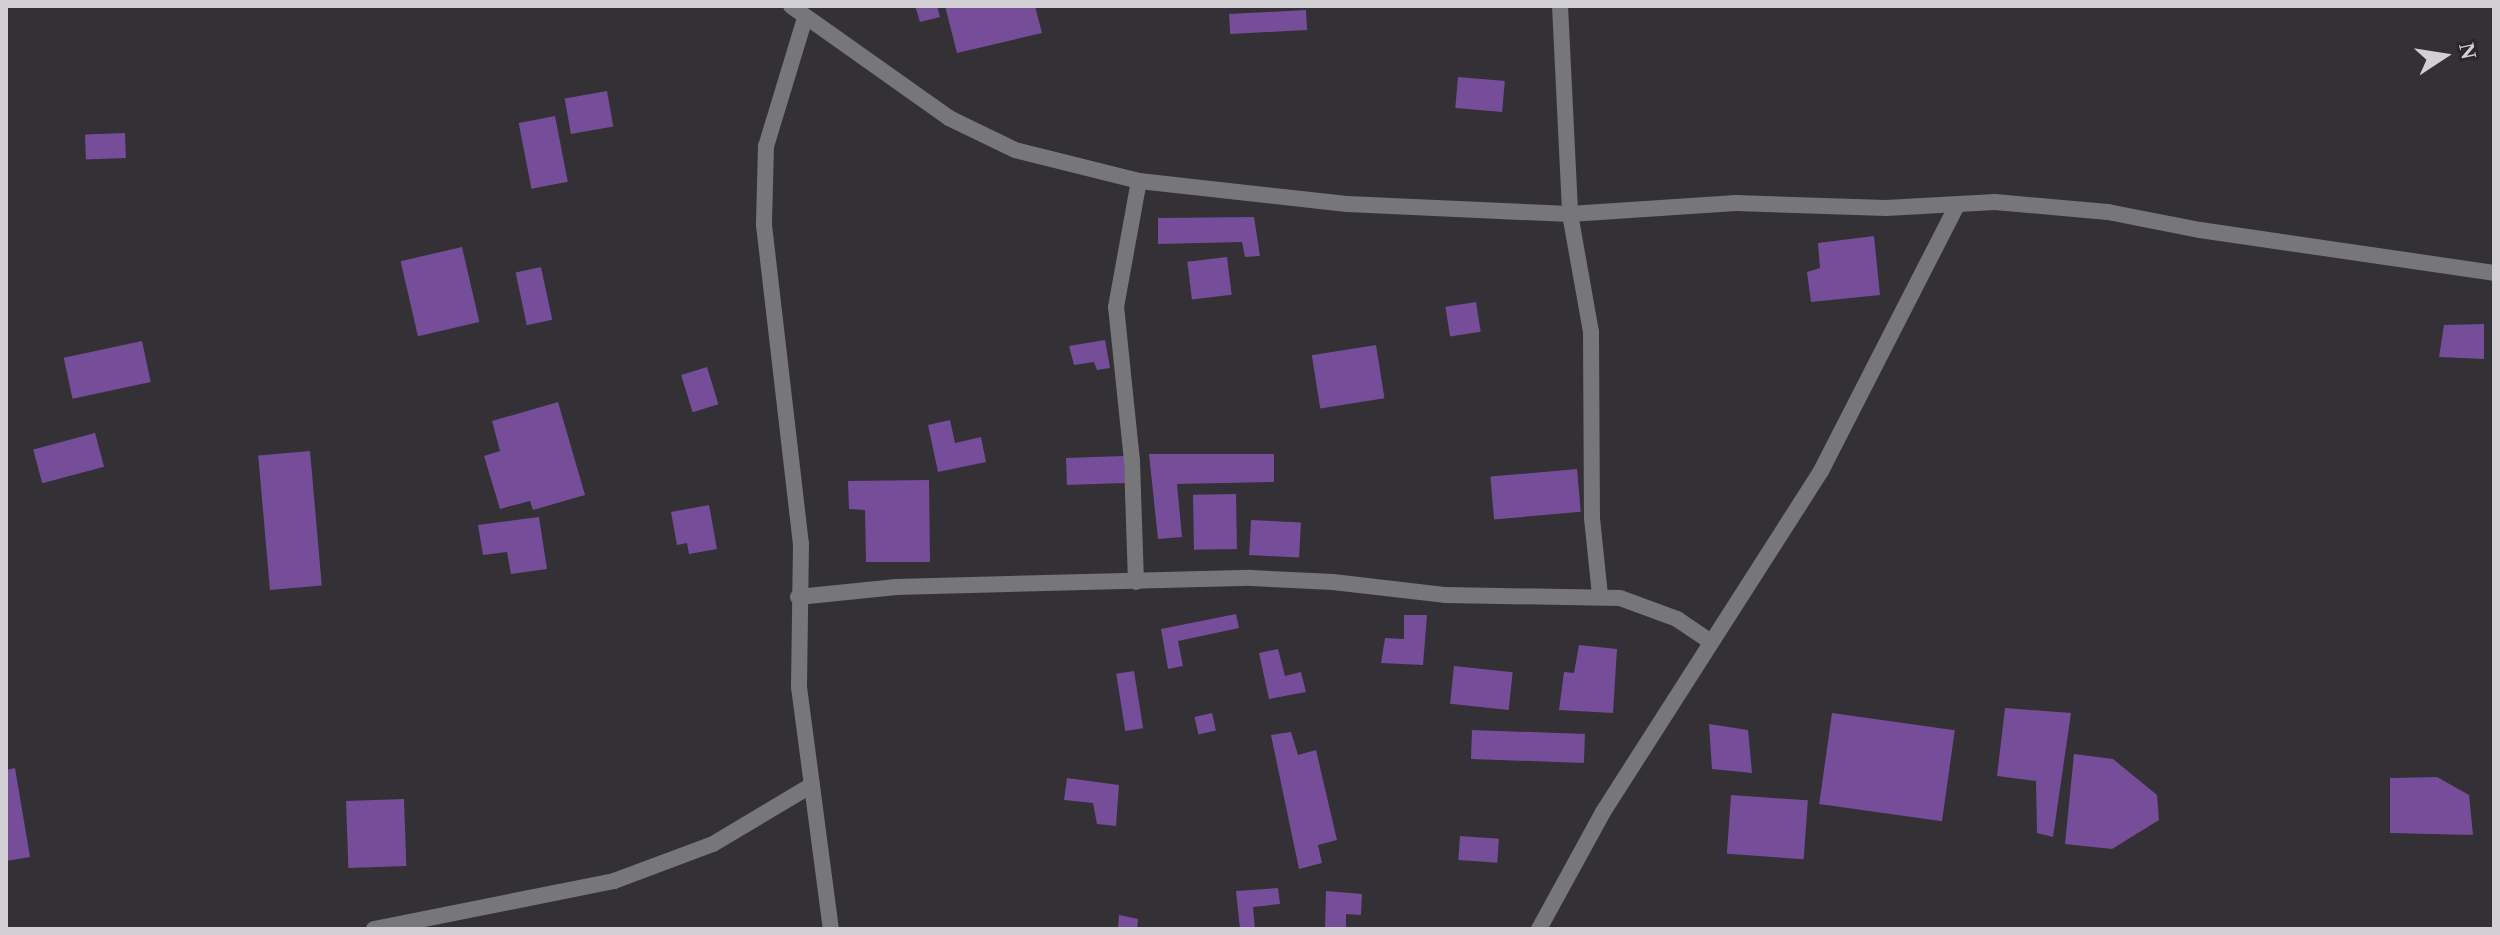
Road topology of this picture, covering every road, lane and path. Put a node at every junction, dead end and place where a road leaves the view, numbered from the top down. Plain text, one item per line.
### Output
1 (791, 6) edge
2 (1560, 6) edge
3 (805, 18) junction
4 (1139, 181) junction
5 (1957, 205) junction
6 (1570, 214) junction
7 (2494, 273) edge
8 (1136, 582) junction
9 (1600, 596) junction
10 (798, 597) junction
11 (1710, 641) junction
12 (812, 785) junction
13 (374, 929) edge
14 (831, 929) edge
15 (1539, 929) edge

1 - 3 street
2 - 6 street
3 - 4 street
3 - 10 street
4 - 6 street
4 - 8 street
5 - 6 street
5 - 7 street
5 - 11 street
6 - 9 street
8 - 9 street
8 - 10 street
9 - 11 street
10 - 12 street
11 - 15 street
12 - 13 street
12 - 14 street

